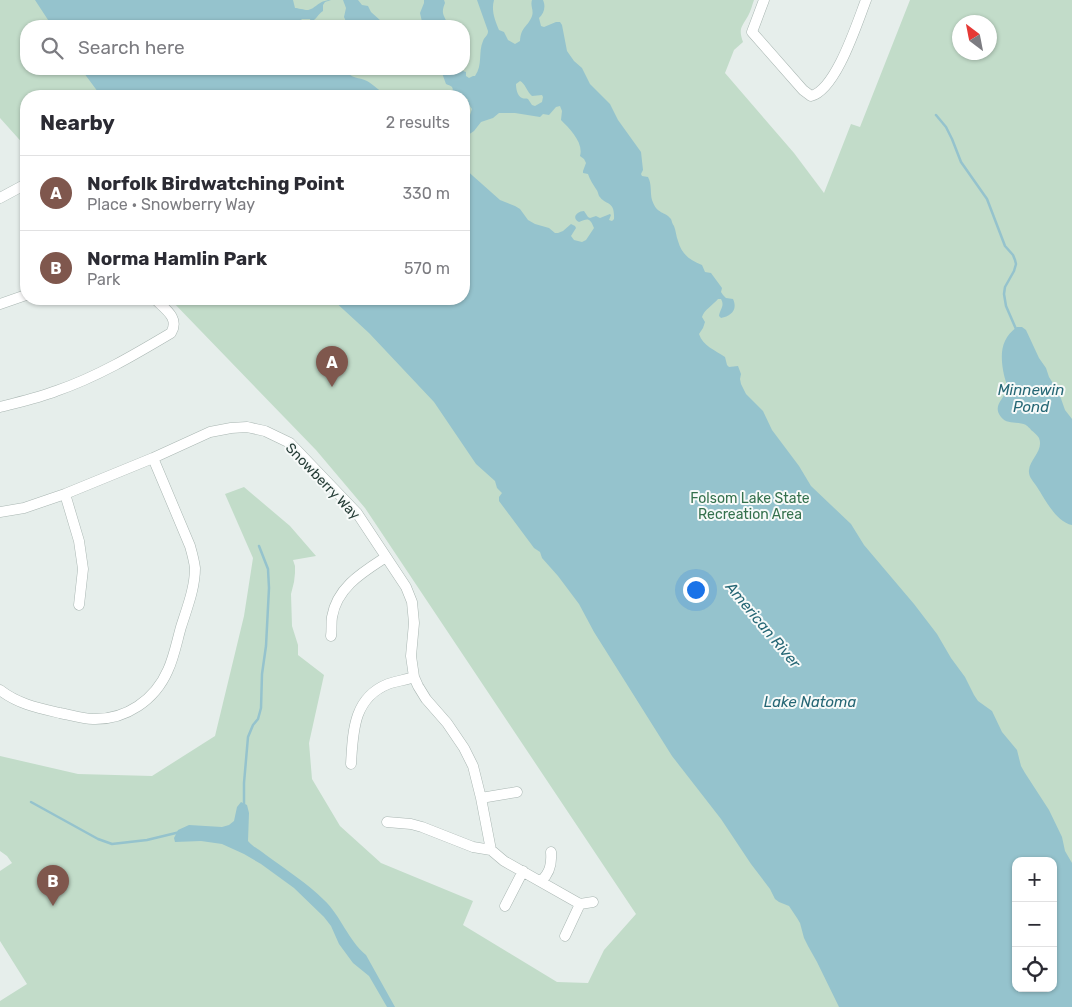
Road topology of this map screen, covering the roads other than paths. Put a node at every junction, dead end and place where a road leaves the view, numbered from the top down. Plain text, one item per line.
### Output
1 (764, 0) edge
2 (866, 0) edge
3 (20, 187) edge
4 (0, 198) edge
5 (20, 297) edge
6 (0, 304) edge
7 (161, 305) edge
8 (0, 407) edge
9 (153, 458) junction
10 (64, 494) junction
11 (0, 512) edge
12 (386, 557) junction
13 (79, 605) dead end
14 (331, 636) dead end
15 (414, 677) junction
16 (0, 690) edge
17 (351, 764) dead end
18 (517, 792) dead end
19 (481, 798) junction
20 (388, 822) dead end
21 (491, 850) junction
22 (551, 852) dead end
23 (523, 872) junction
24 (541, 881) junction
25 (592, 902) dead end
26 (580, 904) junction
27 (505, 906) dead end
28 (565, 936) dead end

1 - 2 street
3 - 4 street
5 - 6 street
7 - 8 street
9 - 10 street, Snowberry Way
9 - 12 street, Snowberry Way
9 - 16 street
10 - 11 street, Snowberry Way
10 - 13 street
12 - 14 street
12 - 15 street, Snowberry Way
15 - 17 street
15 - 19 street, Snowberry Way
18 - 19 street
19 - 21 street, Snowberry Way
20 - 21 street
21 - 23 street
22 - 24 street
23 - 24 street
23 - 27 street
24 - 26 street
25 - 26 street
26 - 28 street

